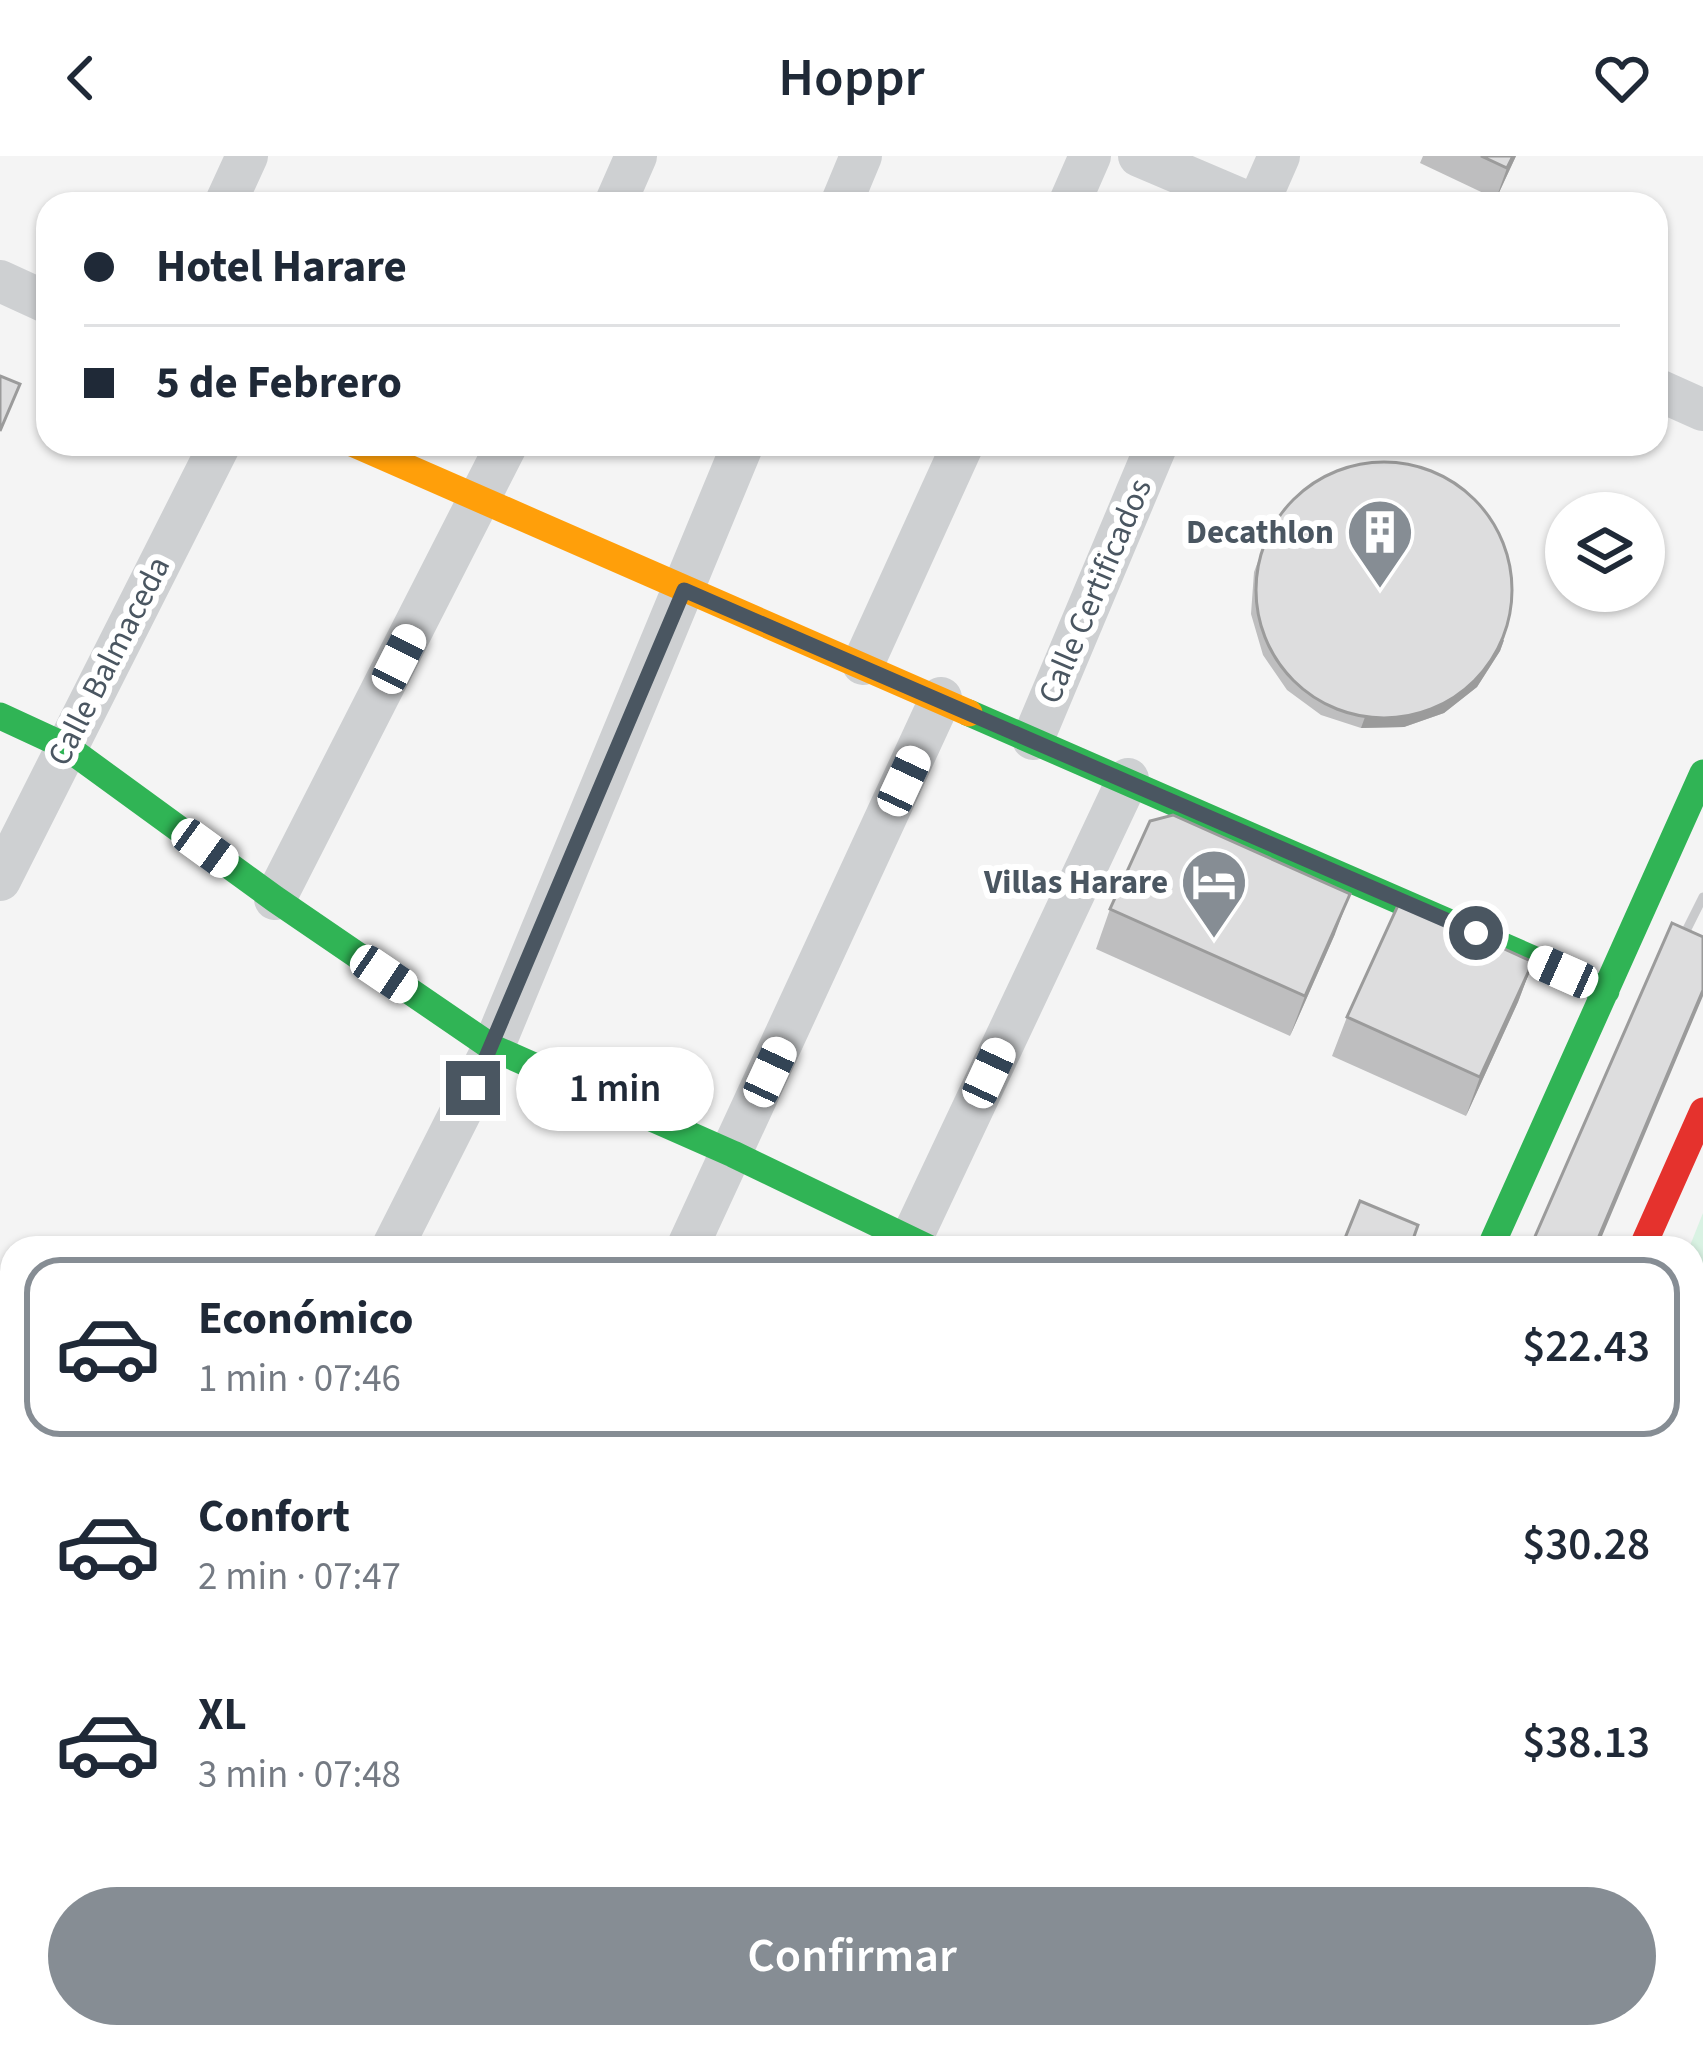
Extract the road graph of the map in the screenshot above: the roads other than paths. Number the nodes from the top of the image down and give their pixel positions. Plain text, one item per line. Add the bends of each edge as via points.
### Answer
1 (247, 156) edge
2 (636, 156) edge
3 (861, 156) edge
4 (1090, 156) edge
5 (1139, 156) edge
6 (1279, 156) edge
7 (230, 192) edge
8 (620, 192) edge
9 (846, 192) edge
10 (1074, 192) edge
11 (1226, 192) edge
12 (1261, 192) edge
13 (0, 280) edge
14 (36, 297) edge
15 (1668, 394) edge
16 (1703, 410) edge
17 (214, 456) edge
18 (381, 456) edge
19 (502, 456) edge
20 (738, 456) edge
21 (958, 456) edge
22 (1152, 456) edge
23 (482, 500) junction
24 (684, 590) junction
25 (863, 664) junction
26 (941, 698) junction
27 (0, 716) edge
28 (1033, 739) junction
29 (65, 746) junction
30 (1703, 773) edge
31 (1128, 779) junction
32 (0, 880) edge
33 (275, 899) junction
34 (1606, 991) junction
35 (493, 1048) junction
36 (1703, 1111) edge
37 (733, 1154) junction
38 (398, 1236) edge
39 (693, 1236) edge
40 (895, 1236) edge
41 (920, 1236) edge
42 (1495, 1236) edge
43 (1647, 1236) edge

1 - 7 street
2 - 8 street
3 - 9 street
4 - 10 street
5 - 11 street
6 - 12 street
13 - 14 street
15 - 16 street
17 - 29 street, Calle Balmaceda
18 - 23 main road
19 - 23 street
20 - 24 street
21 - 25 street
22 - 28 street, Calle Certificados
23 - 24 main road
23 - 33 street
24 - 25 main road
24 - 35 street
25 - 26 main road
26 - 28 main road
26 - 37 street
27 - 29 main road
28 - 31 main road
29 - 32 street, Calle Balmaceda
29 - 33 main road
30 - 34 main road
31 - 34 main road
31 - 41 street
33 - 35 main road
34 - 42 main road
35 - 37 main road
35 - 38 street
36 - 43 main road
37 - 39 street
37 - 40 main road

